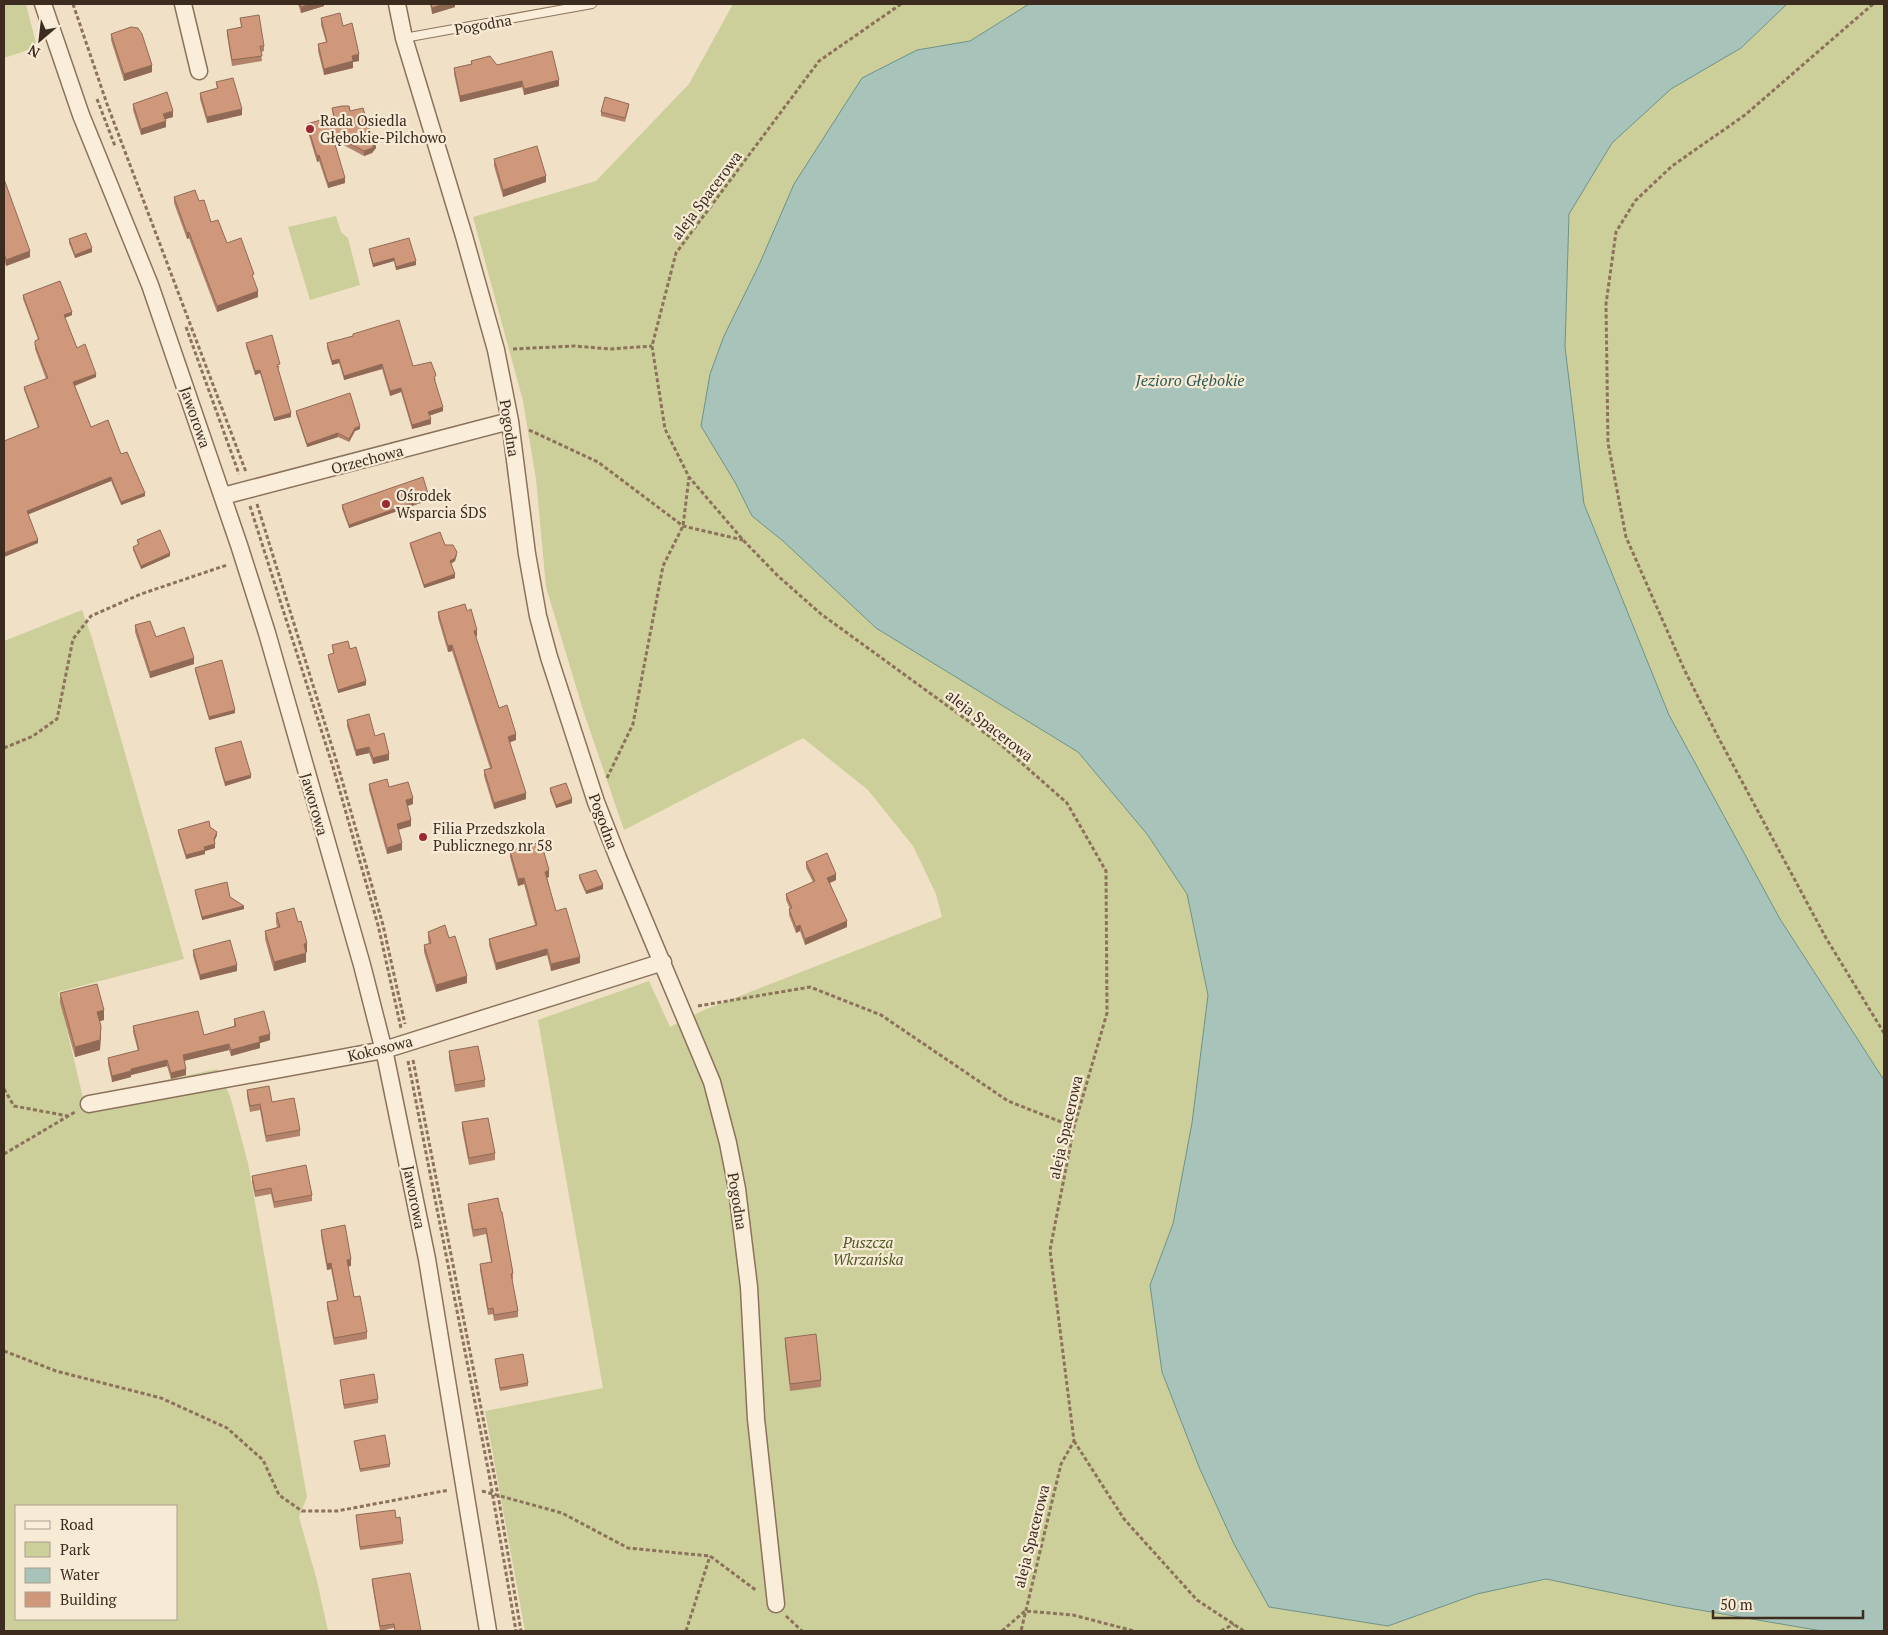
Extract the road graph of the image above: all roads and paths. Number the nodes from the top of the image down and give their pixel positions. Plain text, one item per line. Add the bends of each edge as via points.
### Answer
1 (43, 4) edge
2 (183, 4) edge
3 (397, 4) edge
4 (592, 4) edge
5 (901, 4) edge
6 (1873, 4) edge
7 (404, 38) junction
8 (199, 71) dead end
9 (652, 346) junction
10 (496, 350) junction
11 (510, 421) junction
12 (690, 477) junction
13 (223, 496) junction
14 (683, 526) junction
15 (744, 540) junction
16 (232, 564) dead end
17 (4, 748) edge
18 (596, 802) junction
19 (663, 962) junction
20 (682, 1008) junction
21 (1884, 1032) edge
22 (384, 1050) junction
23 (4, 1088) edge
24 (90, 1104) joint
25 (68, 1116) junction
26 (1074, 1127) junction
27 (4, 1154) edge
28 (4, 1351) edge
29 (1074, 1441) junction
30 (464, 1487) junction
31 (710, 1556) junction
32 (776, 1604) joint
33 (1025, 1611) junction
34 (1234, 1624) junction
35 (800, 1630) edge
36 (488, 1631) edge
37 (686, 1631) edge
38 (806, 1631) edge
39 (1002, 1631) edge
40 (1021, 1631) edge
41 (1134, 1631) edge
42 (1221, 1631) edge
43 (1244, 1631) edge

1 - 13 street, Jaworowa via 81,114 150,285
2 - 8 street
3 - 7 street, Pogodna
4 - 7 lane, Pogodna
5 - 9 path, aleja Spacerowa via 819,61 676,253
6 - 21 path via 1744,115 1672,166 1635,201 1616,232 1606,304 1608,444 1626,536 1684,669 1717,735 1826,938
7 - 10 street, Pogodna
9 - 10 path
9 - 12 path, aleja Spacerowa via 665,429
10 - 11 street, Pogodna
11 - 13 street, Orzechowa
11 - 14 path via 598,462
11 - 18 street, Pogodna via 538,616
12 - 14 path
12 - 15 path, aleja Spacerowa
13 - 22 street, Jaworowa via 267,633
14 - 15 path
14 - 18 path via 663,566 633,724
15 - 26 path, aleja Spacerowa via 821,614 1000,744 1067,803 1101,862 1106,871 1107,1013
16 - 17 path via 141,594 91,616 73,639 57,719 33,736
18 - 19 street, Pogodna
19 - 20 street, Pogodna
19 - 22 street, Kokosowa
20 - 26 path via 810,987 881,1015 1008,1100
20 - 32 street, Pogodna via 712,1082 737,1189 749,1287 756,1419
22 - 24 street, Kokosowa
22 - 30 street, Jaworowa via 427,1259
23 - 25 path via 14,1106
24 - 25 path
25 - 27 path
26 - 29 path, aleja Spacerowa via 1050,1250
28 - 30 path via 56,1371 161,1398 226,1428 262,1460 280,1495 302,1510 337,1511
29 - 33 path, aleja Spacerowa via 1061,1464
29 - 34 path via 1124,1519 1197,1600
30 - 31 path via 562,1513 628,1548
30 - 36 street, Jaworowa
31 - 32 path
31 - 37 path
33 - 39 path
33 - 40 path, aleja Spacerowa
33 - 41 path via 1074,1615
34 - 42 path
34 - 43 path
35 - 38 path

